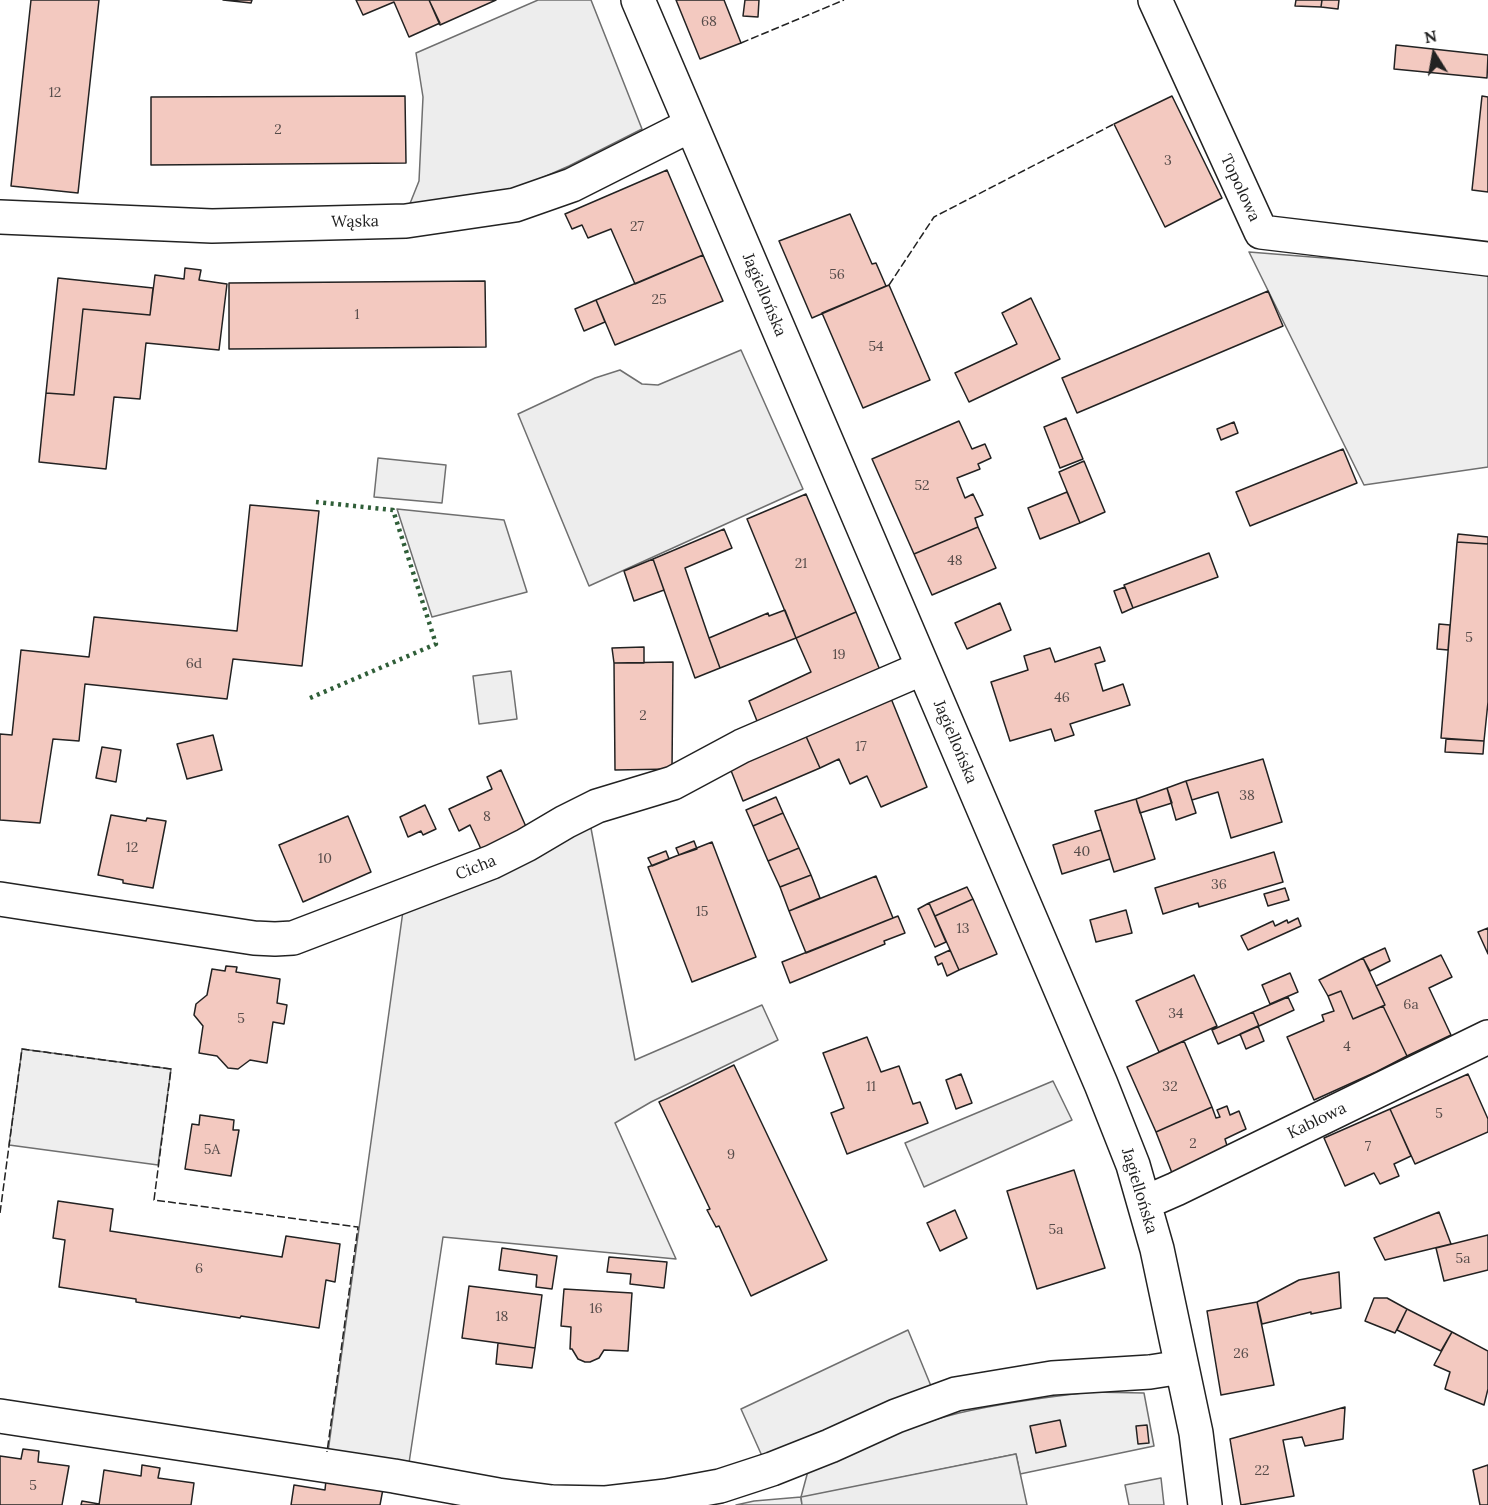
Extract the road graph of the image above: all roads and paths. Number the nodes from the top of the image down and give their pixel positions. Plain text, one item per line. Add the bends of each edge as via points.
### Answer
1 (638, 0) edge
2 (1155, 0) edge
3 (691, 125) junction
4 (0, 217) edge
5 (1488, 259) edge
6 (923, 668) junction
7 (0, 899) edge
8 (1488, 1037) edge
9 (1144, 1203) junction
10 (1182, 1367) junction
11 (0, 1416) edge
12 (1205, 1505) edge

1 - 3 street, Jagiellońska
2 - 5 street, Topolowa via 1261,232
3 - 4 street, Wąska via 572,185 515,206 406,221 212,226
3 - 6 street, Jagiellońska
6 - 7 street, Cicha via 742,746 673,783 597,806 492,862 293,938 254,938
6 - 9 street, Jagiellońska via 1101,1084
8 - 9 street, Kablowa
9 - 10 street, Jagiellońska
10 - 11 street via 1052,1378 956,1394 772,1469 720,1486 606,1503 498,1495
10 - 12 street, Jagiellońska

